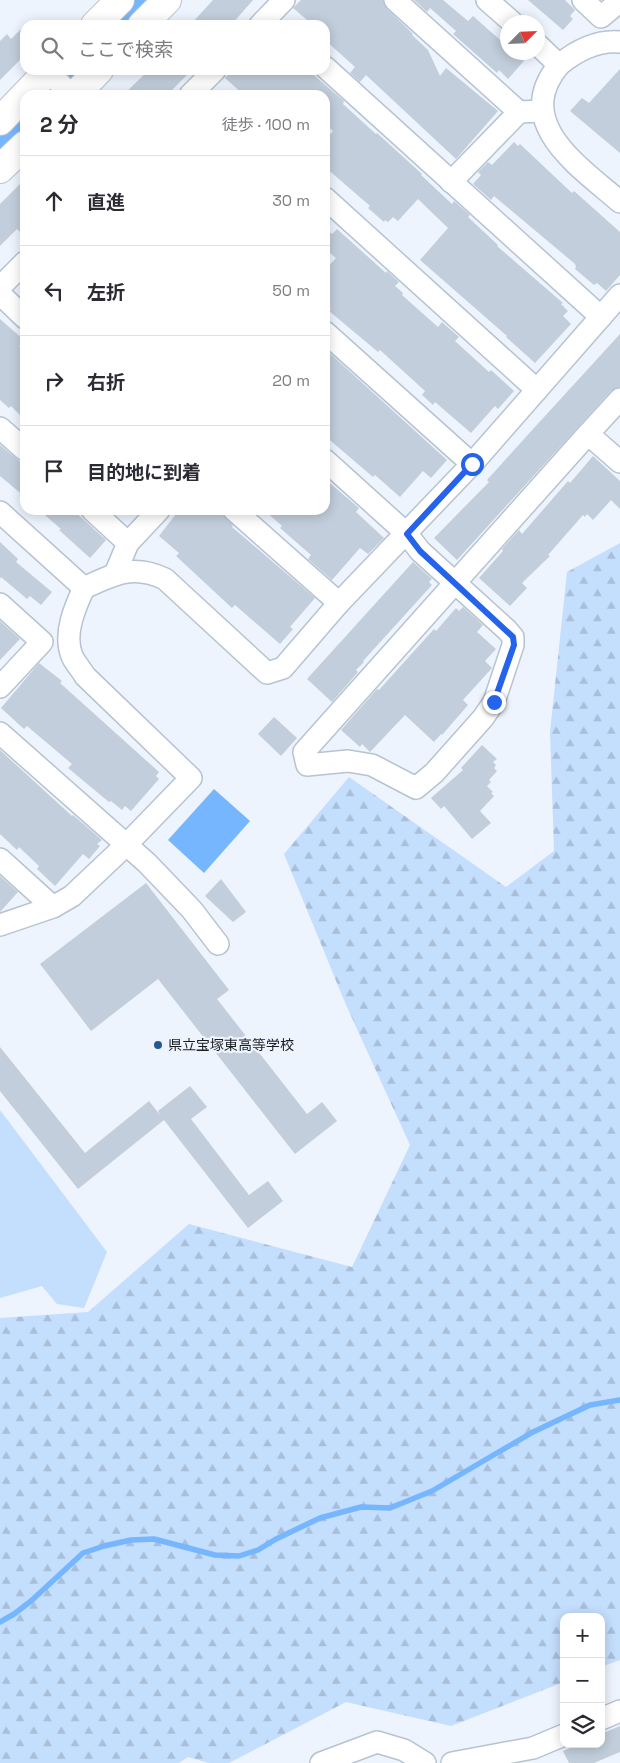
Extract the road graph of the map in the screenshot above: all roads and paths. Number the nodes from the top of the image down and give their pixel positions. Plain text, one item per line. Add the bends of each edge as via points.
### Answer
1 (120, 0) edge
2 (167, 0) edge
3 (284, 0) edge
4 (395, 0) edge
5 (487, 0) edge
6 (583, 0) edge
7 (620, 1) edge
8 (504, 15) edge
9 (602, 17) junction
10 (99, 20) edge
11 (147, 20) edge
12 (270, 20) edge
13 (612, 42) edge
14 (545, 52) edge
15 (559, 65) junction
16 (330, 72) edge
17 (45, 75) edge
18 (53, 75) edge
19 (94, 75) edge
20 (212, 75) edge
21 (30, 90) edge
22 (69, 90) edge
23 (79, 90) edge
24 (201, 90) edge
25 (20, 101) edge
26 (542, 111) junction
27 (519, 112) junction
28 (0, 121) edge
29 (20, 150) edge
30 (0, 169) edge
31 (450, 182) junction
32 (620, 202) edge
33 (330, 203) edge
34 (20, 267) edge
35 (0, 287) edge
36 (0, 294) edge
37 (620, 295) edge
38 (20, 313) edge
39 (601, 317) junction
40 (330, 336) edge
41 (537, 390) junction
42 (620, 399) edge
43 (0, 428) edge
44 (588, 434) junction
45 (20, 446) edge
46 (620, 462) edge
47 (472, 464) junction
48 (330, 465) edge
49 (0, 512) edge
50 (97, 515) edge
51 (154, 515) edge
52 (240, 515) edge
53 (407, 534) junction
54 (128, 543) junction
55 (115, 574) junction
56 (457, 584) junction
57 (84, 588) junction
58 (339, 603) junction
59 (0, 604) edge
60 (0, 687) edge
61 (0, 733) edge
62 (126, 845) junction
63 (0, 859) edge
64 (53, 907) junction
65 (0, 925) edge
66 (218, 944) dead end
67 (620, 1711) edge
68 (605, 1717) edge
69 (560, 1737) edge
70 (324, 1762) edge
71 (425, 1763) edge
72 (452, 1763) edge

1 - 10 street
2 - 11 street
3 - 12 street
4 - 27 street
5 - 8 street
6 - 9 street
7 - 9 street
9 - 13 street
13 - 15 street via 572,55
14 - 15 street
15 - 26 street via 549,76
16 - 31 street
17 - 21 street
18 - 22 street
19 - 23 street
20 - 24 street
25 - 28 street
26 - 27 street
26 - 32 street via 549,133 560,149
27 - 31 street
29 - 30 street
31 - 39 street
33 - 41 street
34 - 35 street
36 - 38 street
37 - 39 street
39 - 41 street
40 - 47 street
41 - 47 street
42 - 44 street
43 - 45 street
44 - 46 street
44 - 56 street
47 - 53 street
48 - 53 street
49 - 57 street
50 - 54 street
51 - 54 street
52 - 58 street
53 - 56 street via 420,551
53 - 58 street
54 - 55 street
55 - 57 street
55 - 58 street via 135,570 165,579 267,673 283,668
56 - 56 street via 304,752 307,765 348,761 372,765 416,788 434,773 483,718 494,702 514,645 513,637
57 - 62 street via 70,628 72,656 85,676 191,778
59 - 60 street via 42,642
61 - 62 street
62 - 64 street via 72,896
62 - 66 street via 192,910
63 - 64 street
64 - 65 street
67 - 68 street
69 - 72 street via 533,1748
70 - 71 street via 378,1742 404,1750

